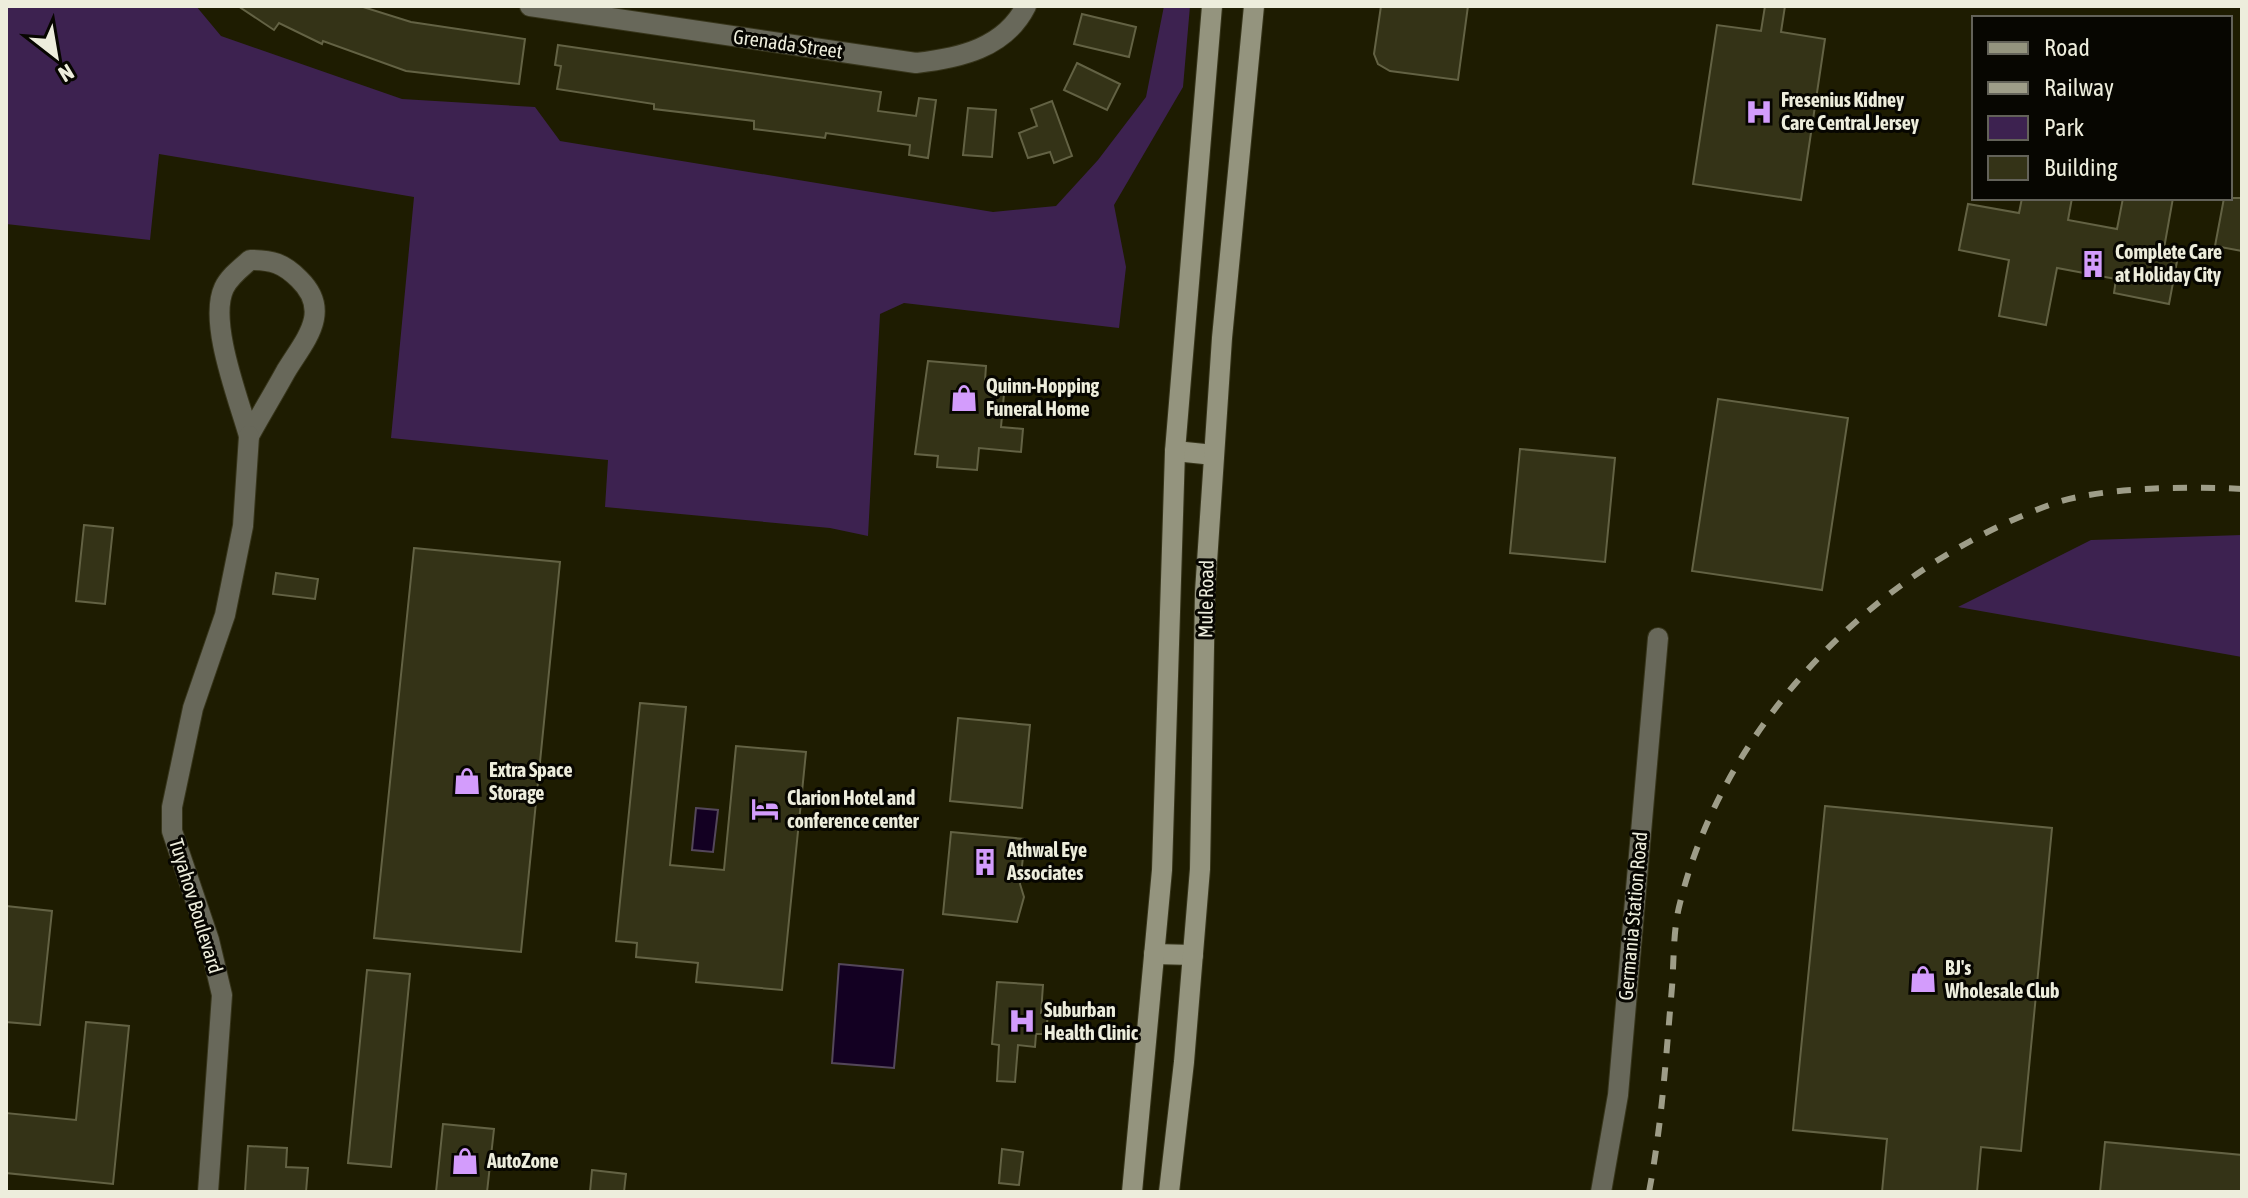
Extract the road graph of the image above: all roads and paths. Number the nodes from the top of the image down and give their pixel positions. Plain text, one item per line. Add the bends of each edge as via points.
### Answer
1 (530, 6) edge
2 (1026, 6) edge
3 (1212, 6) edge
4 (1254, 6) edge
5 (249, 436) junction
6 (1175, 451) junction
7 (1214, 455) junction
8 (1658, 638) dead end
9 (1164, 820) junction
10 (1201, 821) junction
11 (1154, 954) junction
12 (1193, 955) junction
13 (208, 1192) edge
14 (1132, 1192) edge
15 (1169, 1192) edge
16 (1601, 1192) edge

1 - 2 street, Grenada Street via 916,63 952,59 996,42 1016,26
3 - 6 main road, Mule Road
4 - 7 main road, Mule Road
5 - 5 street, Tuyahov Boulevard via 309,339 316,313 308,287 272,260 250,260 221,293 221,330
5 - 13 street, Tuyahov Boulevard via 243,526 228,600 193,708 172,807 172,831 222,995
6 - 7 main road
6 - 9 main road, Mule Road
7 - 10 main road, Mule Road via 1205,592
8 - 16 street, Germania Station Road via 1618,1095
9 - 10 main road
9 - 11 main road, Mule Road
10 - 12 main road, Mule Road
11 - 12 main road
11 - 14 main road, Mule Road
12 - 15 main road, Mule Road

